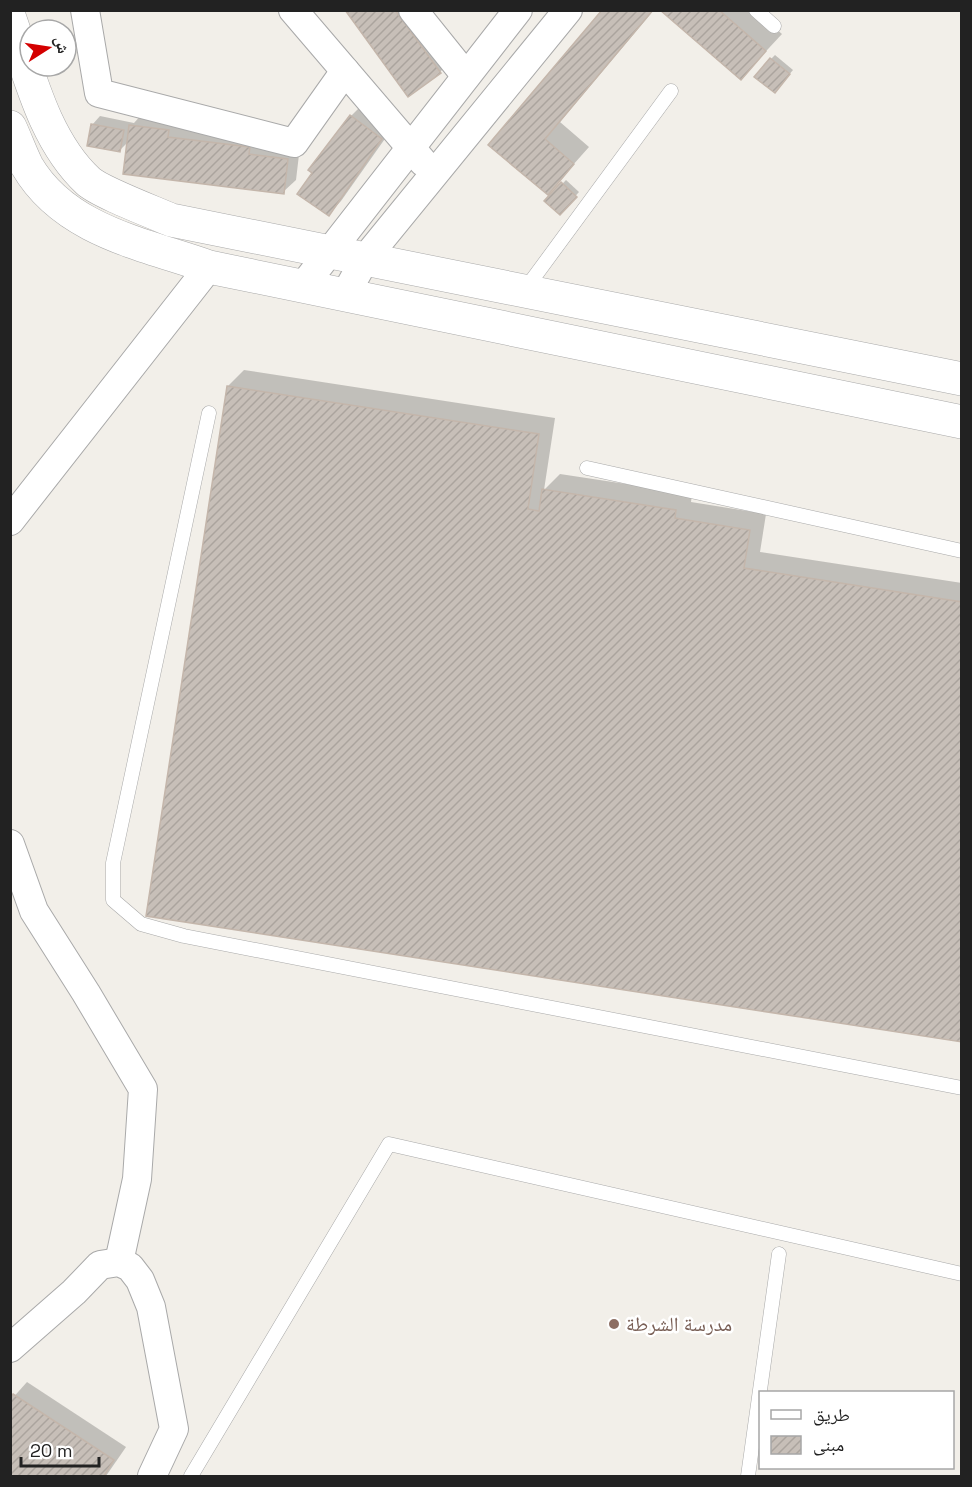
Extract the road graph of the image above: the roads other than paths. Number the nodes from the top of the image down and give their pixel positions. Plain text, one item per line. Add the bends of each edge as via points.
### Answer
1 (85, 10) edge
2 (293, 10) edge
3 (413, 10) edge
4 (518, 10) edge
5 (568, 10) edge
6 (756, 10) edge
7 (10, 20) edge
8 (774, 26) dead end
9 (345, 72) junction
10 (466, 76) junction
11 (671, 91) dead end
12 (10, 127) edge
13 (410, 149) junction
14 (435, 174) junction
15 (329, 252) junction
16 (365, 259) junction
17 (209, 267) junction
18 (303, 286) junction
19 (524, 291) junction
20 (345, 295) junction
21 (962, 379) edge
22 (209, 413) dead end
23 (962, 422) edge
24 (587, 468) dead end
25 (10, 521) edge
26 (962, 551) edge
27 (10, 844) edge
28 (962, 1088) edge
29 (779, 1254) dead end
30 (119, 1262) junction
31 (962, 1274) edge
32 (10, 1348) edge
33 (760, 1391) edge
34 (759, 1397) edge
35 (152, 1476) edge
36 (191, 1476) edge
37 (748, 1476) edge

1 - 9 street via 99,93 294,143
2 - 9 street
3 - 10 street
4 - 10 street
5 - 14 street
6 - 8 lane
7 - 15 street via 58,144 89,182 171,220
9 - 13 street
10 - 13 street
11 - 19 lane
12 - 17 street via 27,166 45,190 71,213 117,238
13 - 14 street
13 - 15 street
14 - 16 street
15 - 16 street
15 - 18 street
16 - 19 street
16 - 20 street
17 - 18 street
17 - 25 street
18 - 20 street
19 - 21 street
20 - 23 street
22 - 28 lane via 113,863 114,900 141,924 184,936
24 - 26 lane
27 - 30 street via 34,911 143,1089 137,1179
29 - 33 lane
30 - 32 street via 100,1265
30 - 35 street via 130,1267 140,1280 151,1307 174,1429
31 - 36 lane via 389,1144
34 - 37 lane

